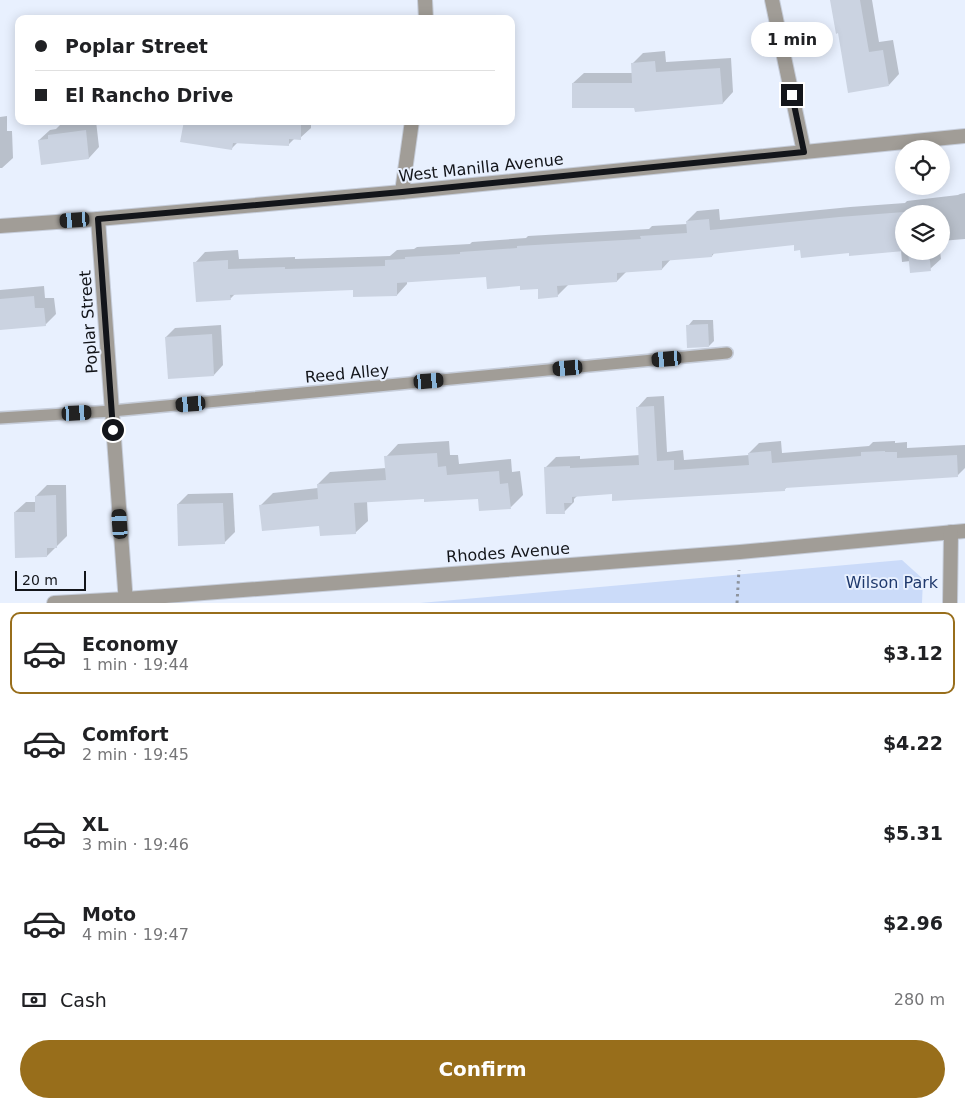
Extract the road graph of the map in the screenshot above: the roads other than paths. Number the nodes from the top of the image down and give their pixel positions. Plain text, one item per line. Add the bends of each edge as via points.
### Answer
1 (425, 0) edge
2 (772, 0) edge
3 (426, 15) edge
4 (411, 125) edge
5 (965, 136) edge
6 (804, 152) junction
7 (402, 192) junction
8 (98, 219) junction
9 (0, 226) edge
10 (727, 353) dead end
11 (112, 411) junction
12 (0, 418) edge
13 (958, 531) edge
14 (126, 601) edge
15 (54, 603) edge
16 (950, 603) edge

1 - 3 street
2 - 6 street
4 - 7 street
5 - 6 street, West Manilla Avenue
6 - 7 street, West Manilla Avenue
7 - 8 street, West Manilla Avenue
8 - 9 street, West Manilla Avenue
8 - 11 street, Poplar Street
10 - 11 lane, Reed Alley
11 - 12 lane, Reed Alley
11 - 14 street, Poplar Street
13 - 14 street, Rhodes Avenue via 740,552
13 - 16 street
14 - 15 street, Rhodes Avenue

